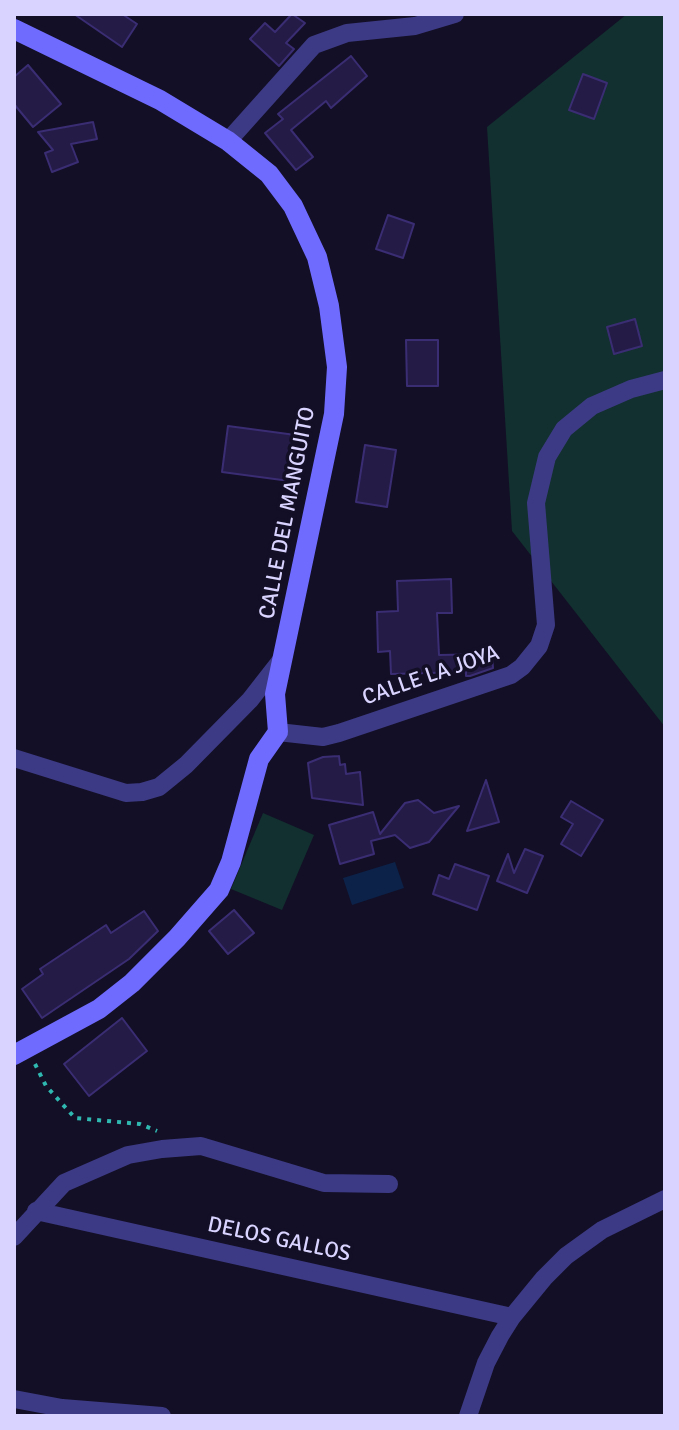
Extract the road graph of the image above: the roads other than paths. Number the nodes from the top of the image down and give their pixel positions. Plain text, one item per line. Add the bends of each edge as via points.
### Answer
1 (455, 14) edge
2 (14, 29) edge
3 (228, 141) junction
4 (665, 380) edge
5 (284, 656) junction
6 (278, 732) junction
7 (14, 758) edge
8 (21, 1052) edge
9 (389, 1184) dead end
10 (665, 1199) edge
11 (36, 1211) junction
12 (14, 1237) edge
13 (512, 1317) junction
14 (14, 1399) edge
15 (162, 1416) edge
16 (468, 1416) edge

1 - 3 street via 415,26 347,33 314,45
2 - 3 main road, CALLE DEL MANGUITO via 160,100
3 - 5 main road, CALLE DEL MANGUITO via 269,174 293,206 317,257 337,367 334,414
4 - 6 street, CALLE LA JOYA via 592,406 564,429 547,457 536,503 546,625 539,646 522,667 339,733 313,737
5 - 6 main road, CALLE DEL MANGUITO via 275,694
5 - 7 street via 250,700 159,787 126,793
6 - 8 main road via 259,759 219,890 132,983 99,1009
9 - 11 street via 324,1183 201,1146 128,1155 64,1183
10 - 13 street via 602,1230 566,1256
11 - 12 street
11 - 13 street, DELOS GALLOS
13 - 16 street via 486,1363
14 - 15 street

